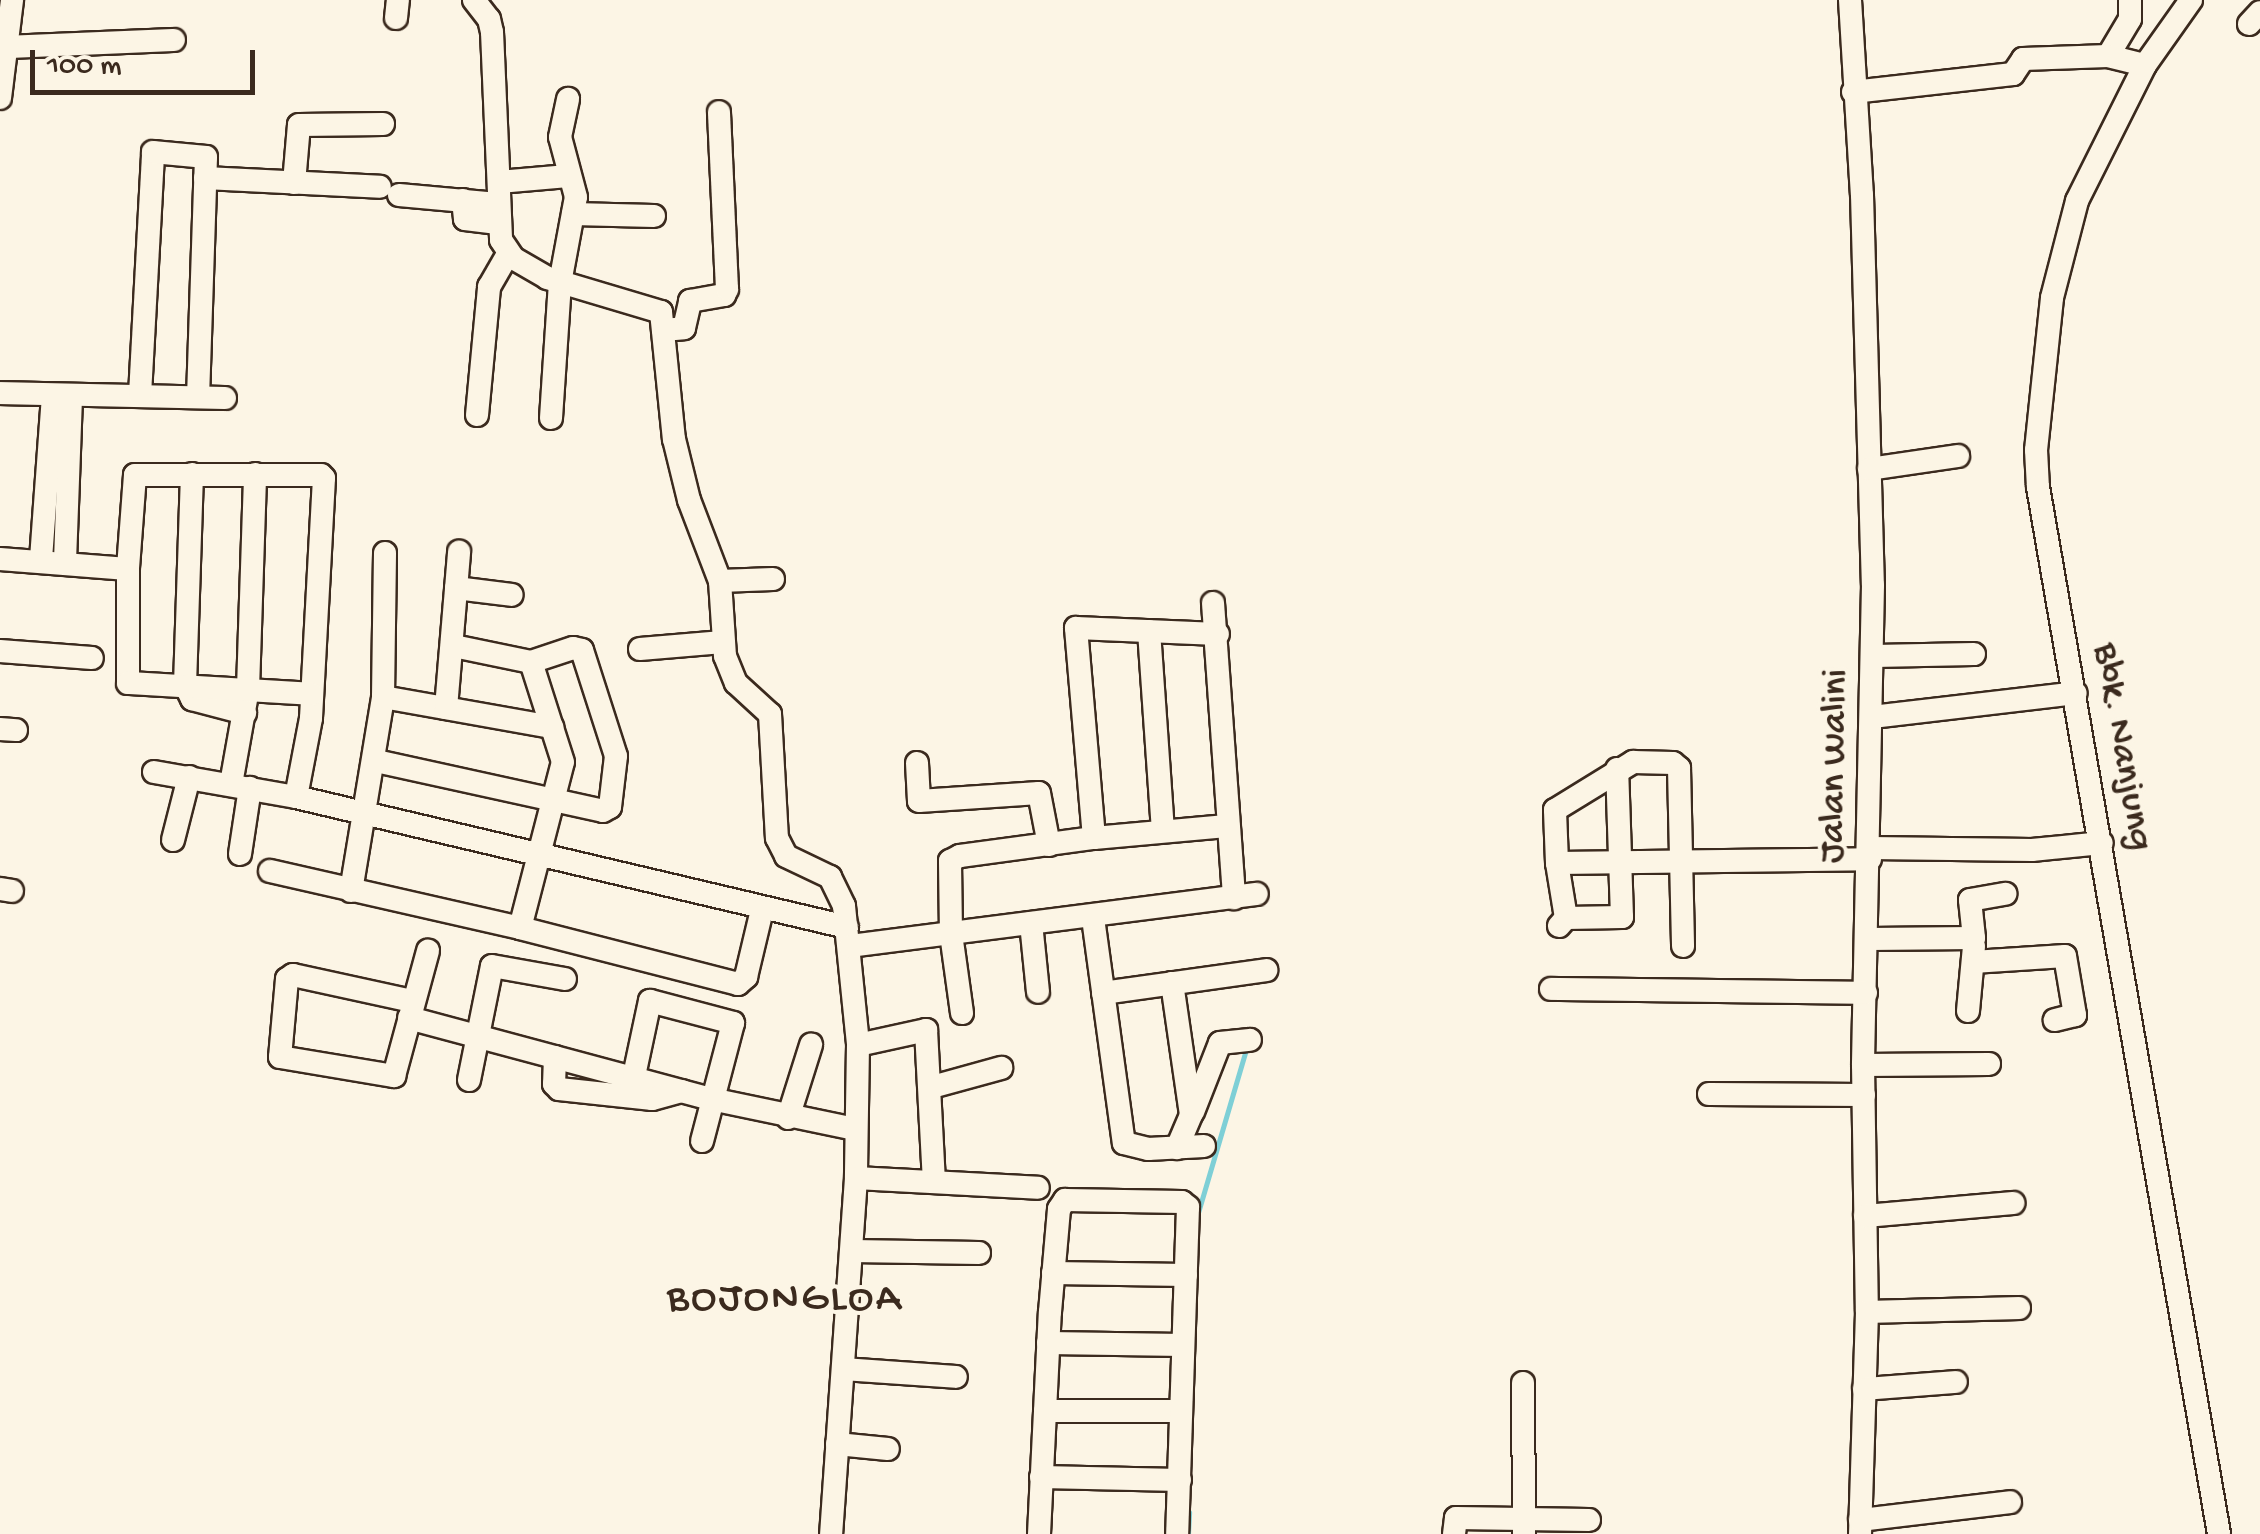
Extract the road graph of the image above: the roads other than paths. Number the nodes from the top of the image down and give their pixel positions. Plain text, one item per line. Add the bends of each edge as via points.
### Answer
1 (12, 0) edge
2 (474, 0) edge
3 (1850, 0) edge
4 (2130, 0) edge
5 (2190, 0) edge
6 (174, 40) dead end
7 (7, 47) junction
8 (2108, 56) junction
9 (2145, 66) junction
10 (1853, 92) junction
11 (0, 98) edge
12 (568, 99) dead end
13 (720, 112) dead end
14 (383, 124) dead end
15 (204, 166) junction
16 (568, 176) junction
17 (294, 183) junction
18 (498, 203) junction
19 (573, 214) junction
20 (654, 216) dead end
21 (508, 254) junction
22 (560, 283) junction
23 (664, 330) junction
24 (0, 393) edge
25 (140, 395) junction
26 (62, 396) junction
27 (198, 396) junction
28 (225, 398) dead end
29 (477, 415) dead end
30 (551, 418) dead end
31 (1958, 456) dead end
32 (1869, 468) junction
33 (192, 474) junction
34 (255, 474) junction
35 (385, 552) dead end
36 (459, 552) dead end
37 (41, 559) junction
38 (0, 560) edge
39 (65, 561) junction
40 (128, 569) junction
41 (774, 580) dead end
42 (720, 581) junction
43 (456, 588) junction
44 (512, 595) dead end
45 (1214, 602) dead end
46 (1149, 631) junction
47 (1218, 634) junction
48 (723, 642) junction
49 (454, 646) junction
50 (640, 649) dead end
51 (0, 651) edge
52 (1974, 654) dead end
53 (1874, 656) junction
54 (92, 658) dead end
55 (531, 662) junction
56 (186, 685) junction
57 (2076, 692) junction
58 (312, 694) junction
59 (383, 698) junction
60 (246, 701) junction
61 (446, 708) junction
62 (1872, 717) junction
63 (552, 726) junction
64 (376, 761) junction
65 (917, 763) dead end
66 (1616, 770) junction
67 (154, 772) dead end
68 (189, 776) junction
69 (241, 786) junction
70 (296, 796) junction
71 (554, 798) junction
72 (366, 815) junction
73 (1226, 826) junction
74 (1162, 831) junction
75 (1094, 838) junction
76 (173, 840) dead end
77 (2102, 843) junction
78 (1049, 845) junction
79 (240, 854) dead end
80 (1870, 854) junction
81 (542, 857) junction
82 (1620, 861) junction
83 (1680, 861) junction
84 (1556, 863) junction
85 (270, 871) dead end
86 (351, 891) junction
87 (2005, 894) dead end
88 (762, 910) junction
89 (1093, 918) junction
90 (1031, 923) junction
91 (520, 928) junction
92 (951, 934) junction
93 (848, 937) junction
94 (1869, 939) junction
95 (1683, 946) dead end
96 (1973, 950) junction
97 (428, 951) dead end
98 (1266, 970) dead end
99 (566, 979) dead end
100 (1172, 982) junction
101 (1552, 988) dead end
102 (1038, 992) dead end
103 (1103, 993) junction
104 (1866, 993) junction
105 (410, 1010) junction
106 (1968, 1011) dead end
107 (962, 1013) dead end
108 (2055, 1020) dead end
109 (477, 1036) junction
110 (1250, 1040) dead end
111 (1220, 1044) junction
112 (811, 1045) dead end
113 (858, 1045) junction
114 (1181, 1049) junction
115 (555, 1056) junction
116 (1989, 1064) dead end
117 (1864, 1065) junction
118 (1001, 1068) dead end
119 (634, 1076) junction
120 (469, 1080) dead end
121 (932, 1087) junction
122 (682, 1092) junction
123 (1709, 1094) dead end
124 (1864, 1095) junction
125 (712, 1100) junction
126 (1192, 1116) junction
127 (788, 1118) junction
128 (855, 1129) junction
129 (702, 1141) dead end
130 (1204, 1146) dead end
131 (1178, 1148) junction
132 (856, 1178) junction
133 (934, 1182) junction
134 (1038, 1188) dead end
135 (2014, 1203) dead end
136 (1865, 1216) junction
137 (852, 1252) junction
138 (979, 1253) dead end
139 (1054, 1274) junction
140 (1186, 1276) junction
141 (2019, 1308) dead end
142 (1866, 1312) junction
143 (1048, 1343) junction
144 (1184, 1345) junction
145 (843, 1369) junction
146 (956, 1377) dead end
147 (1956, 1382) dead end
148 (1523, 1384) dead end
149 (1864, 1389) junction
150 (1045, 1411) junction
151 (1182, 1411) junction
152 (836, 1444) junction
153 (888, 1449) dead end
154 (1041, 1477) junction
155 (1180, 1480) junction
156 (2010, 1502) dead end
157 (1590, 1520) dead end
158 (1523, 1526) edge
159 (1860, 1527) edge
160 (831, 1534) edge
161 (1039, 1534) edge
162 (1176, 1534) edge
163 (1454, 1534) edge
164 (2219, 1534) edge

1 - 7 street
2 - 18 street via 492,32
3 - 10 street, Jalan Walini
4 - 8 street via 2130,19
5 - 9 street, Bbk. Nanjung
6 - 7 street
7 - 11 street
8 - 9 street
8 - 10 street via 2023,59 2013,74
9 - 57 street, Bbk. Nanjung via 2077,201 2060,254 2038,418 2038,487
10 - 32 street, Jalan Walini
12 - 16 street via 560,138
13 - 23 street via 727,290 690,301 684,328
14 - 17 street via 299,125
15 - 17 street
15 - 25 street via 154,152
15 - 27 street
16 - 18 street
16 - 19 street via 576,197
17 - 18 street via 463,200 465,218
18 - 21 street
19 - 20 street
19 - 22 street
21 - 22 street
21 - 29 street via 490,288
22 - 23 street via 658,310
22 - 30 street
23 - 42 street via 674,440
24 - 26 street
25 - 26 street
25 - 27 street
26 - 37 street
26 - 39 street
27 - 28 street
31 - 32 street
32 - 53 street, Jalan Walini
33 - 34 street
33 - 40 street via 135,476
33 - 56 street
34 - 58 street via 324,478
34 - 60 street
35 - 59 street
36 - 43 street
37 - 38 street
37 - 39 street
39 - 40 street
40 - 56 street via 128,684
41 - 42 street
42 - 48 street
43 - 44 street
43 - 49 street
45 - 47 street
46 - 47 street
46 - 74 street
46 - 75 street via 1075,631
47 - 73 street
48 - 50 street
48 - 93 street via 736,683 770,714 781,850 830,877 844,906
49 - 55 street
49 - 61 street
51 - 54 street
52 - 53 street
53 - 62 street, Jalan Walini
55 - 63 street
55 - 71 street via 582,650 616,756 607,810
56 - 60 street via 192,699
57 - 62 street
57 - 77 street, Bbk. Nanjung
58 - 60 street
58 - 70 street
59 - 61 street
59 - 64 street
60 - 69 street
61 - 63 street
62 - 80 street, Jalan Walini
63 - 71 street via 563,762
64 - 71 street
64 - 72 street
65 - 78 street via 919,801 1039,793
66 - 82 street
66 - 83 street via 1633,762 1677,764
66 - 84 street via 1555,810
67 - 68 street
68 - 69 street
68 - 76 street
69 - 70 street
69 - 79 street
70 - 72 street
71 - 81 street
72 - 81 street
72 - 86 street
73 - 74 street
73 - 89 street via 1246,896
74 - 75 street
75 - 78 street
77 - 80 street
77 - 164 street, Bbk. Nanjung
78 - 92 street via 950,861
80 - 83 street
80 - 94 street, Jalan Walini
81 - 88 street
81 - 91 street
82 - 83 street
82 - 84 street
82 - 84 street via 1622,917 1563,922
83 - 95 street
85 - 86 street
86 - 91 street
87 - 96 street via 1970,900
88 - 91 street via 746,977 738,984
88 - 93 street
89 - 90 street
89 - 103 street
90 - 92 street
90 - 102 street
92 - 93 street
92 - 107 street
93 - 113 street
94 - 96 street
94 - 104 street, Jalan Walini
96 - 106 street
96 - 108 street via 2064,956 2075,1015
97 - 105 street
98 - 100 street
99 - 109 street via 494,964
100 - 103 street
100 - 114 street
101 - 104 street
103 - 131 street via 1124,1143
104 - 117 street, Jalan Walini
105 - 105 street via 392,1077 280,1057 287,979 293,974
105 - 109 street
109 - 115 street
109 - 120 street
110 - 111 street
111 - 114 street
111 - 126 street
112 - 127 street
113 - 121 street via 926,1030
113 - 128 street
114 - 126 street
115 - 119 street
115 - 122 street via 559,1089 652,1099
116 - 117 street
117 - 124 street, Jalan Walini
118 - 121 street
119 - 122 street
119 - 125 street via 650,1001 731,1021
121 - 133 street
122 - 125 street
123 - 124 street
124 - 136 street, Jalan Walini
125 - 127 street
125 - 129 street
126 - 131 street
127 - 128 street
128 - 132 street
130 - 131 street
132 - 133 street
132 - 137 street
133 - 134 street
135 - 136 street
136 - 142 street, Jalan Walini
137 - 138 street
137 - 145 street
139 - 140 street
139 - 140 street via 1060,1203 1085,1201 1186,1204
139 - 143 street
140 - 144 street
141 - 142 street
142 - 149 street, Jalan Walini
143 - 144 street
143 - 150 street
144 - 151 street
145 - 146 street
145 - 152 street
147 - 149 street
148 - 158 street
149 - 159 street, Jalan Walini
150 - 151 street
150 - 154 street
151 - 155 street
152 - 153 street
152 - 160 street
154 - 155 street
154 - 161 street
155 - 162 street
156 - 159 street
157 - 158 street
158 - 163 street via 1456,1518

